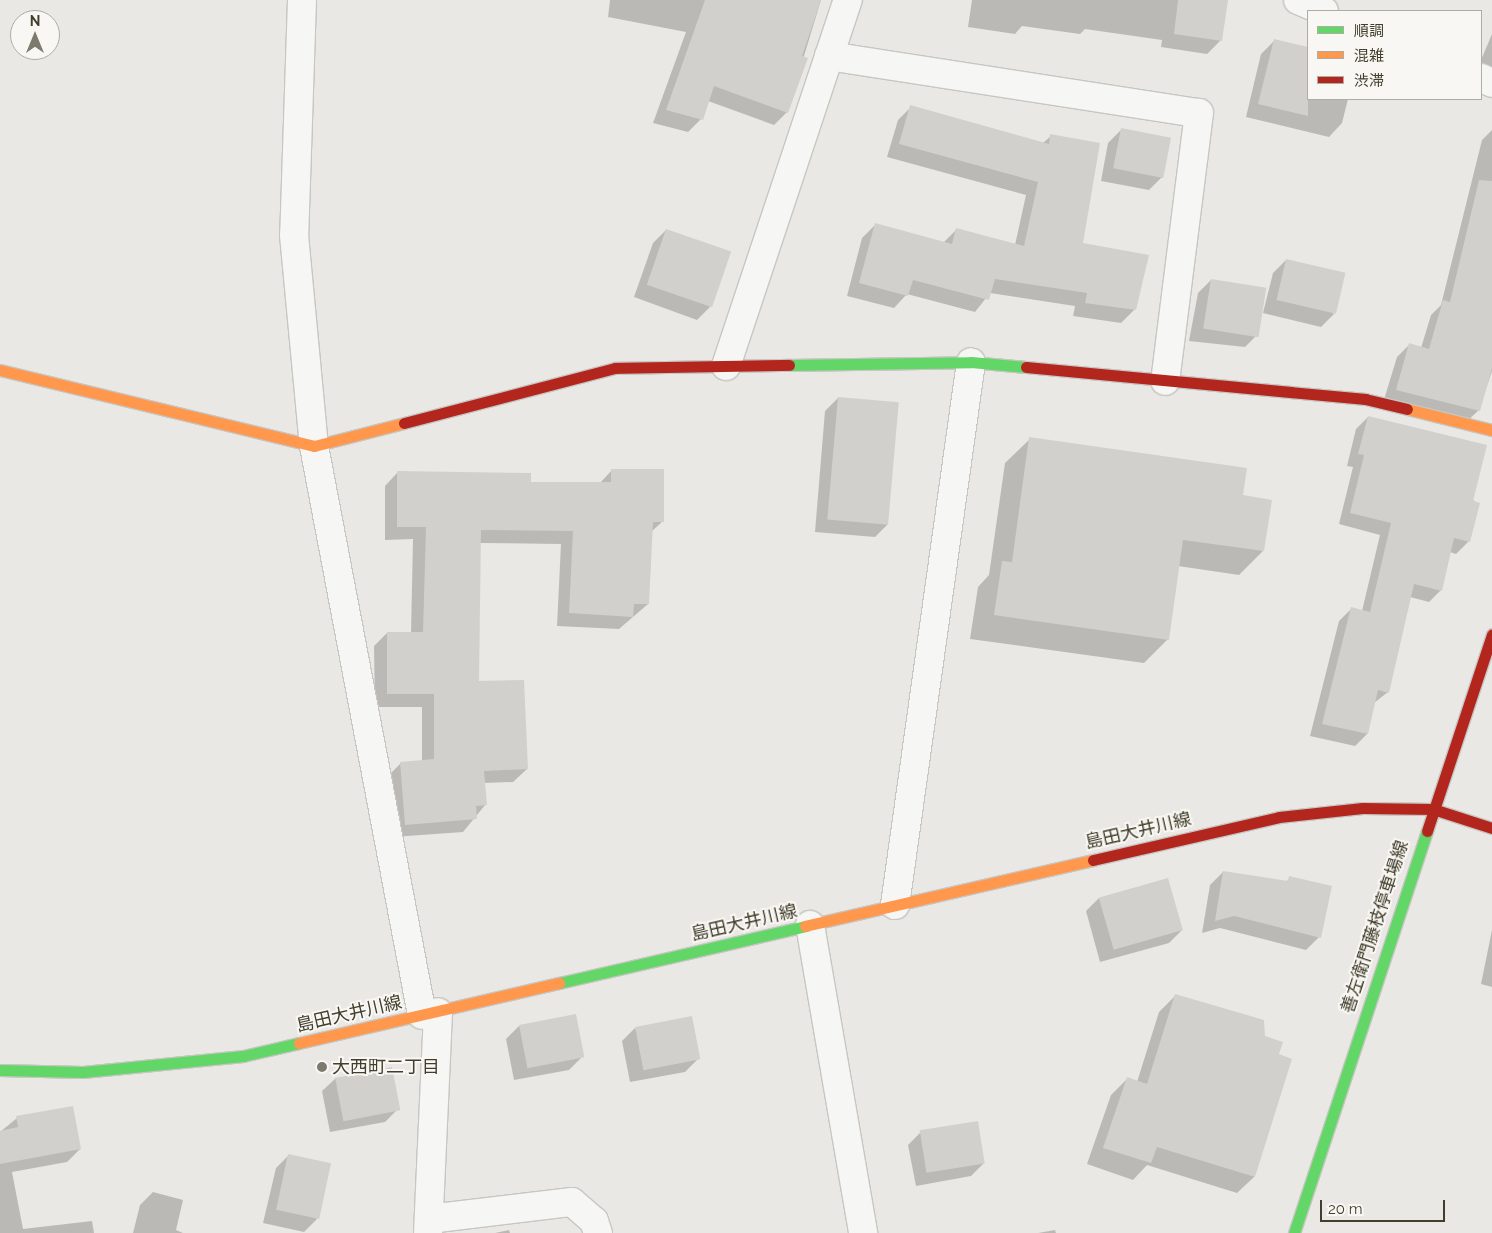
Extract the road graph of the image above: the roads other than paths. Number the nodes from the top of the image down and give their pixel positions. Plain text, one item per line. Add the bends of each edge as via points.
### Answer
1 (302, 0) edge
2 (848, 0) edge
3 (1298, 0) edge
4 (1322, 10) edge
5 (829, 56) junction
6 (970, 362) junction
7 (726, 366) junction
8 (0, 370) edge
9 (1165, 381) junction
10 (1492, 430) edge
11 (314, 446) junction
12 (1492, 634) edge
13 (1433, 809) junction
14 (1492, 828) edge
15 (895, 905) junction
16 (810, 925) junction
17 (430, 1013) junction
18 (0, 1070) edge
19 (428, 1226) edge
20 (598, 1233) edge
21 (863, 1233) edge
22 (1294, 1233) edge

1 - 11 street via 294,234
2 - 5 street
3 - 4 street
5 - 7 street
5 - 9 street via 1199,113
6 - 7 main road
6 - 9 main road
6 - 15 street
7 - 11 main road via 615,368
8 - 11 main road
9 - 10 main road via 1365,400
11 - 17 street
12 - 13 main road, 善左衛門藤枝停車場線
13 - 14 main road, 島田大井川線
13 - 15 main road, 島田大井川線 via 1363,808 1279,817
13 - 22 main road, 善左衛門藤枝停車場線
15 - 16 main road, 島田大井川線
16 - 17 main road, 島田大井川線
16 - 21 street
17 - 18 main road, 島田大井川線 via 243,1056 83,1072
17 - 19 street
19 - 20 street via 572,1202 594,1221

